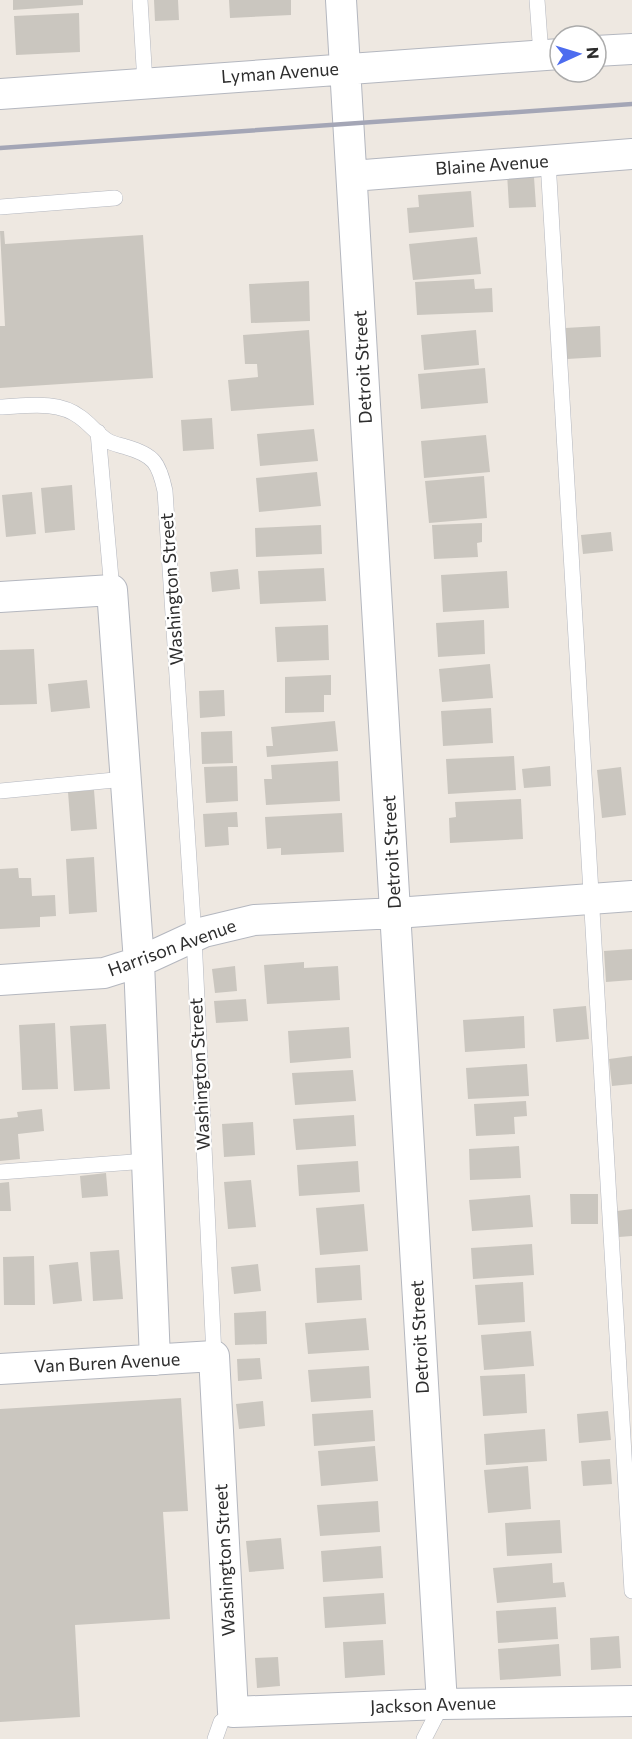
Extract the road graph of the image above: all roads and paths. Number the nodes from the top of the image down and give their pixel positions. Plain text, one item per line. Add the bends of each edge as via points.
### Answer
1 (140, 0) edge
2 (341, 0) edge
3 (537, 0) edge
4 (548, 46) edge
5 (632, 49) edge
6 (608, 50) edge
7 (548, 54) edge
8 (345, 68) junction
9 (145, 83) junction
10 (0, 94) edge
11 (632, 154) edge
12 (548, 161) junction
13 (352, 176) junction
14 (115, 198) dead end
15 (0, 207) edge
16 (0, 407) edge
17 (98, 432) junction
18 (112, 590) junction
19 (0, 597) edge
20 (125, 779) junction
21 (0, 791) edge
22 (632, 896) edge
23 (591, 899) junction
24 (396, 913) junction
25 (194, 937) junction
26 (139, 962) junction
27 (0, 980) edge
28 (147, 1161) junction
29 (0, 1172) edge
30 (214, 1356) junction
31 (155, 1360) junction
32 (0, 1369) edge
33 (632, 1591) edge
34 (632, 1701) edge
35 (442, 1704) junction
36 (233, 1712) junction
37 (215, 1739) edge
38 (424, 1739) edge

1 - 9 lane
2 - 8 street, Detroit Street
3 - 4 lane
5 - 6 street
7 - 8 street, Lyman Avenue
8 - 9 street, Lyman Avenue
8 - 13 street, Detroit Street
9 - 10 street, Lyman Avenue
11 - 12 street, Blaine Avenue
12 - 13 street, Blaine Avenue
12 - 23 lane
13 - 24 street, Detroit Street
14 - 15 lane
16 - 17 lane, Washington Street via 60,407 78,415
17 - 18 lane
17 - 25 lane, Washington Street via 110,442 142,451 154,460 165,490
18 - 19 street
18 - 20 street
20 - 21 lane
20 - 26 street
22 - 23 street, Harrison Avenue
23 - 24 street, Harrison Avenue
23 - 33 lane
24 - 25 street, Harrison Avenue via 254,920
24 - 35 street, Detroit Street
25 - 26 street, Harrison Avenue
25 - 30 lane, Washington Street
26 - 27 street, Harrison Avenue via 104,973
26 - 28 street
28 - 29 lane
28 - 31 street
30 - 31 street, Van Buren Avenue
30 - 36 street, Washington Street
31 - 32 street, Van Buren Avenue
34 - 35 street, Jackson Avenue
35 - 36 street, Jackson Avenue
35 - 38 lane
36 - 37 lane via 221,1722

